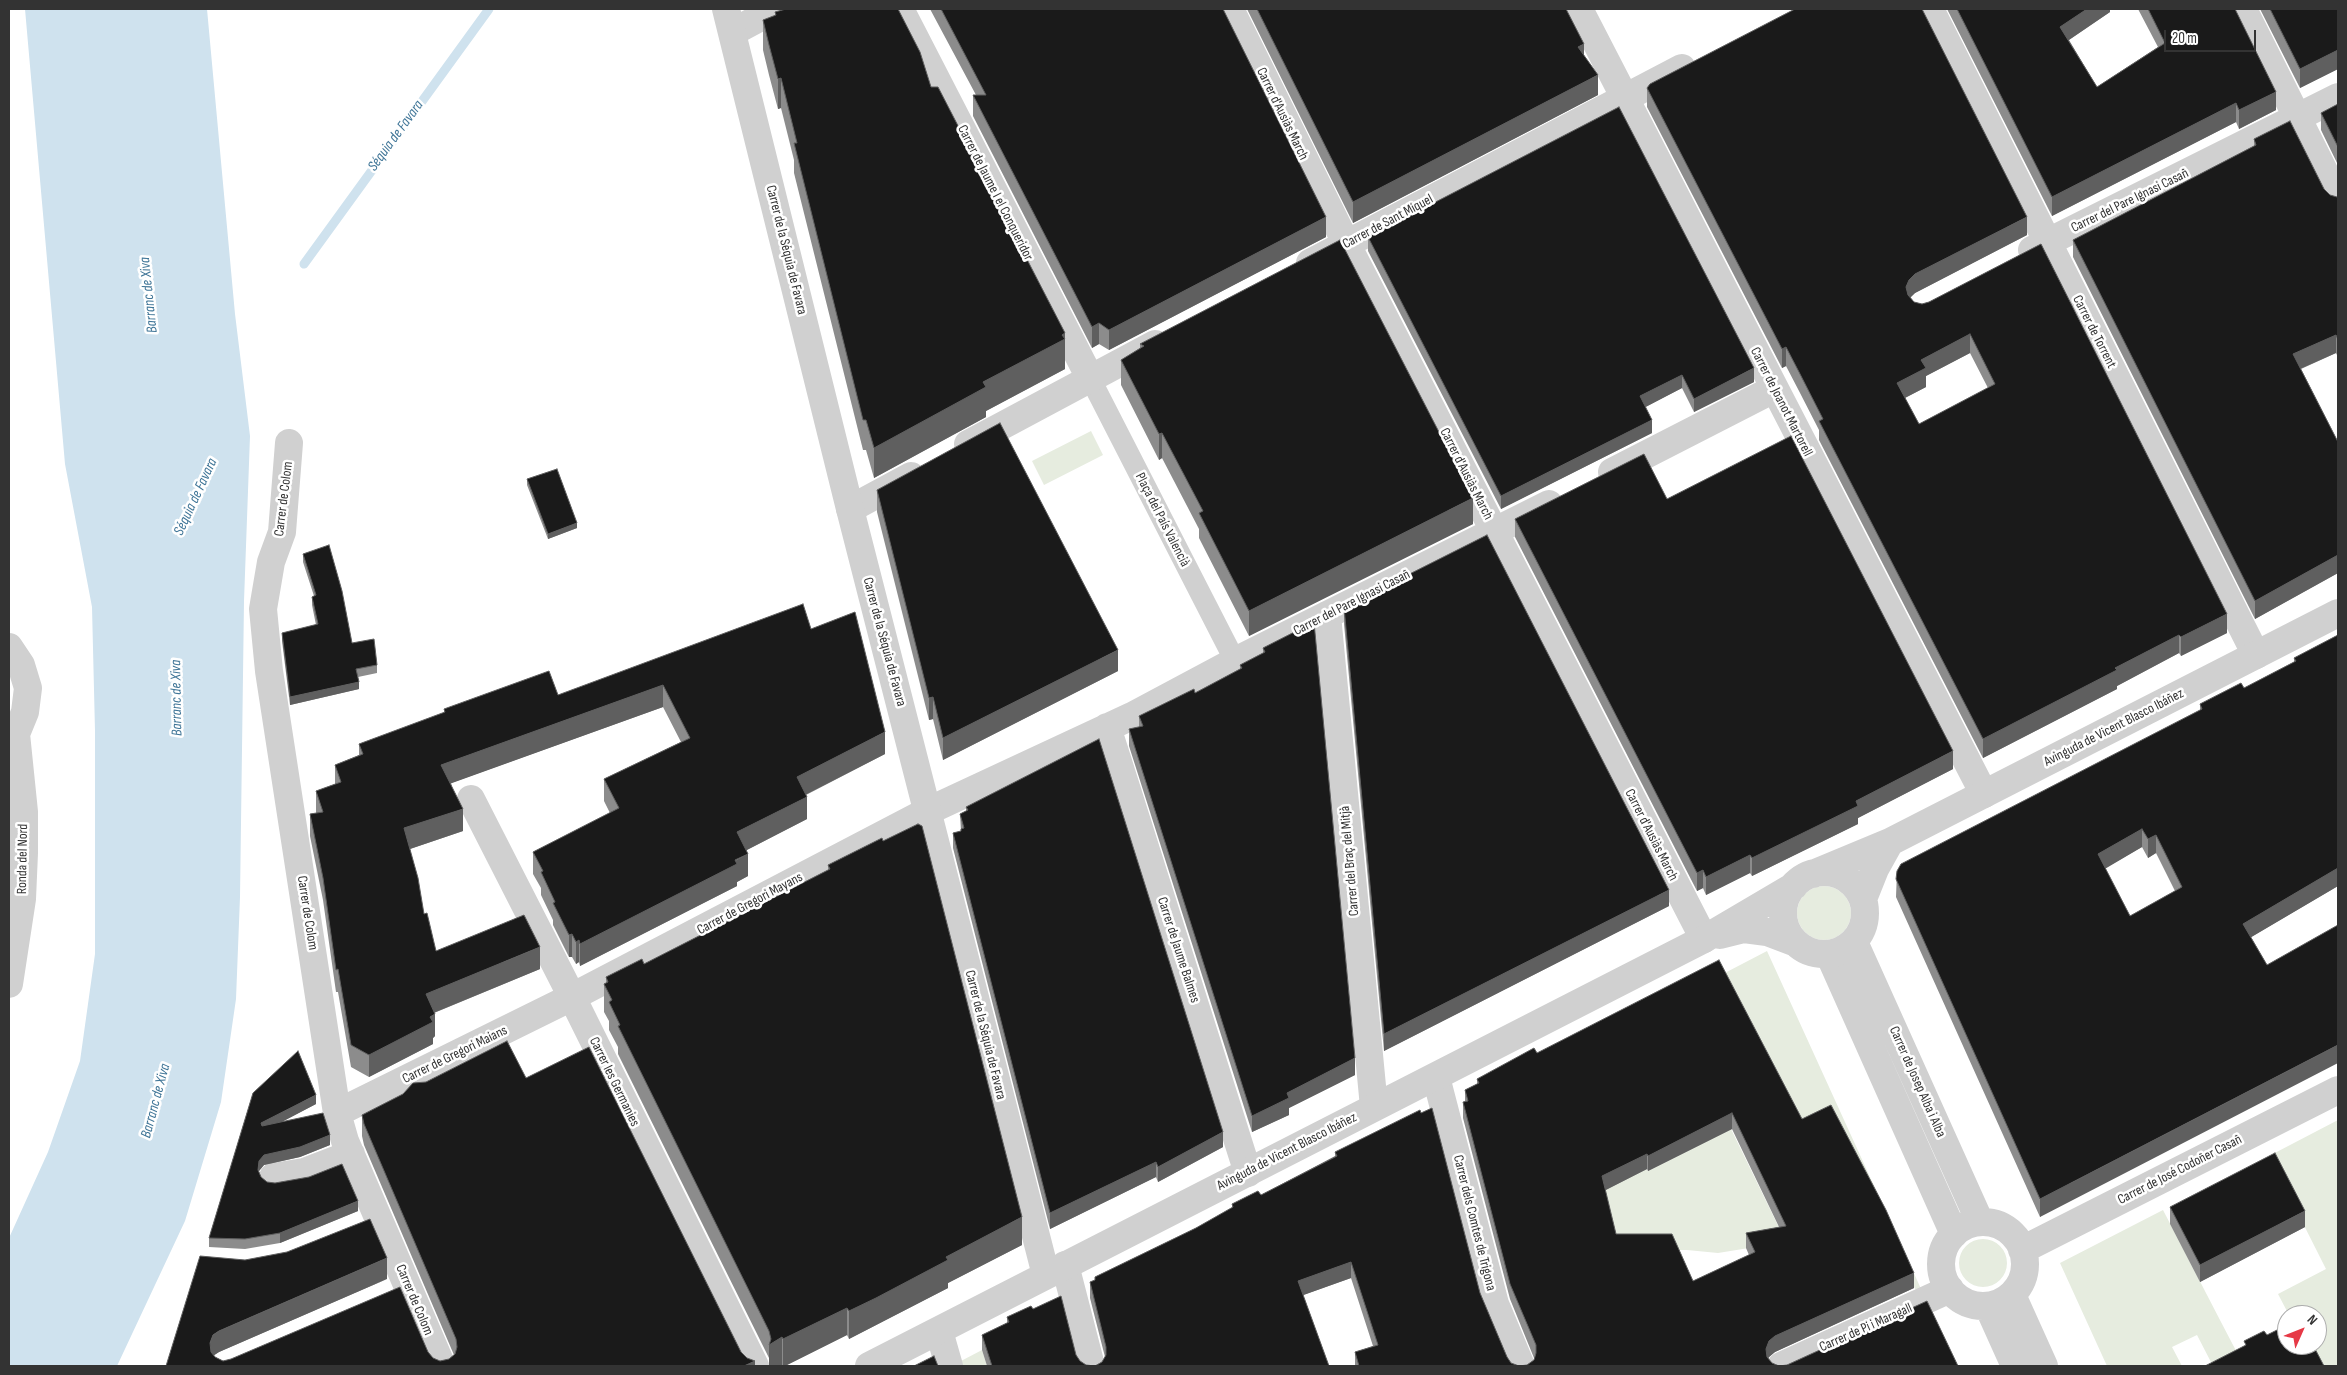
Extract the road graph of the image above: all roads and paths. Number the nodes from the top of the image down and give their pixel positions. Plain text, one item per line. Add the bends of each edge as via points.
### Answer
1 (776, 9) edge
2 (900, 9) edge
3 (1230, 9) edge
4 (1579, 9) edge
5 (1930, 9) edge
6 (2242, 9) edge
7 (730, 20) edge
8 (1702, 58) edge
9 (2338, 97) edge
10 (1625, 98) junction
11 (2298, 118) junction
12 (2338, 199) edge
13 (2048, 242) junction
14 (1346, 243) junction
15 (2006, 264) edge
16 (1287, 275) edge
17 (1176, 333) edge
18 (1090, 378) junction
19 (1774, 389) junction
20 (290, 443) dead end
21 (850, 509) junction
22 (1496, 531) junction
23 (2338, 613) edge
24 (1327, 615) junction
25 (9, 647) edge
26 (2256, 655) junction
27 (1235, 661) junction
28 (1108, 727) junction
29 (12, 738) edge
30 (1984, 794) junction
31 (471, 799) dead end
32 (928, 811) junction
33 (1890, 842) junction
34 (1803, 880) junction
35 (1863, 899) junction
36 (1704, 939) junction
37 (1854, 942) junction
38 (1796, 943) junction
39 (1829, 954) junction
40 (9, 984) edge
41 (572, 997) junction
42 (1436, 1077) junction
43 (2338, 1090) edge
44 (1374, 1107) junction
45 (338, 1113) junction
46 (351, 1154) junction
47 (1248, 1173) junction
48 (273, 1177) dead end
49 (379, 1219) junction
50 (1980, 1222) junction
51 (353, 1230) edge
52 (1954, 1234) junction
53 (2022, 1250) junction
54 (1056, 1270) junction
55 (408, 1287) junction
56 (1950, 1289) junction
57 (381, 1299) edge
58 (2000, 1300) junction
59 (939, 1331) junction
60 (442, 1366) edge
61 (755, 1366) edge
62 (870, 1366) edge
63 (949, 1366) edge
64 (1091, 1366) edge
65 (1521, 1366) edge
66 (1781, 1366) edge
67 (2015, 1366) edge
68 (2044, 1366) edge

1 - 7 street
2 - 18 street, Carrer de Jaume I el Conqueridor
3 - 14 street, Carrer d'Ausiàs March
4 - 10 street, Carrer de Joanot Martorell
5 - 13 street, Carrer de Torrent
6 - 11 street
7 - 21 street, Carrer de la Séquia de Favara
8 - 10 street, Carrer de Sant Miquel
9 - 11 street, Carrer del Pare Ignasi Casañ
10 - 14 street, Carrer de Sant Miquel
10 - 19 street, Carrer de Joanot Martorell
11 - 12 street
11 - 13 street, Carrer del Pare Ignasi Casañ
13 - 15 street, Carrer del Pare Ignasi Casañ
13 - 26 street, Carrer de Torrent
14 - 16 street, Carrer de Sant Miquel
14 - 22 street, Carrer d'Ausiàs March
17 - 18 street
18 - 21 street
18 - 27 street, Plaça del País Valencià
19 - 22 street, Carrer del Pare Ignasi Casañ
19 - 30 street, Carrer de Joanot Martorell
20 - 45 street, Carrer de Colom via 282,532 271,562 263,609 269,671
21 - 32 street, Carrer de la Séquia de Favara
22 - 24 street, Carrer del Pare Ignasi Casañ
22 - 36 street, Carrer d'Ausiàs March
23 - 26 street, Avinguda de Vicent Blasco Ibáñez
24 - 27 street, Carrer del Pare Ignasi Casañ
24 - 44 street, Carrer del Braç del Mitjà
25 - 29 street via 21,664 28,688 25,712
26 - 30 street, Avinguda de Vicent Blasco Ibáñez
27 - 28 street, Carrer del Pare Ignasi Casañ
28 - 32 street, Carrer del Pare Ignasi Casañ
28 - 47 street, Carrer de Jaume Balmes
29 - 40 street, Ronda del Nord via 24,812 24,853 22,899
30 - 33 street, Avinguda de Vicent Blasco Ibáñez
31 - 41 street, Carrer les Germanies
32 - 41 street, Carrer de Gregori Mayans
32 - 54 street, Carrer de la Séquia de Favara
33 - 34 street, Avinguda de Vicent Blasco Ibáñez
33 - 35 street
34 - 35 street via 1825,872 1837,874 1848,880
34 - 36 street, Avinguda de Vicent Blasco Ibáñez
34 - 38 street via 1787,896 1784,921
35 - 37 street via 1865,922
36 - 38 street, Avinguda de Vicent Blasco Ibáñez via 1744,929 1767,932
36 - 42 street, Avinguda de Vicent Blasco Ibáñez
37 - 39 street
37 - 50 street, Carrer de Josep Alba i Alba
38 - 39 street via 1817,954
39 - 52 street, Carrer de Josep Alba i Alba
41 - 45 street, Carrer de Gregori Maians
41 - 61 street, Carrer les Germanies
42 - 44 street, Avinguda de Vicent Blasco Ibáñez
42 - 65 street, Carrer dels Comtes de Trigona via 1495,1304
43 - 53 street, Carrer de José Codoñer Casañ
44 - 47 street, Avinguda de Vicent Blasco Ibáñez
45 - 46 street, Carrer de Colom
46 - 48 street via 304,1172
46 - 49 street, Carrer de Colom
47 - 54 street, Avinguda de Vicent Blasco Ibáñez
49 - 51 street
49 - 55 street, Carrer de Colom
50 - 52 street
50 - 53 street via 1994,1223 2006,1229
52 - 56 street via 1947,1242 1941,1265
53 - 58 street via 2024,1274
54 - 59 street, Avinguda de Vicent Blasco Ibáñez
54 - 64 street, Carrer de la Séquia de Favara
55 - 57 street
55 - 60 street, Carrer de Colom
56 - 58 street via 1965,1302 1977,1306
56 - 66 street, Carrer de Pi i Maragall
58 - 67 street
58 - 68 street
59 - 62 street, Avinguda de Vicent Blasco Ibáñez
59 - 63 street

